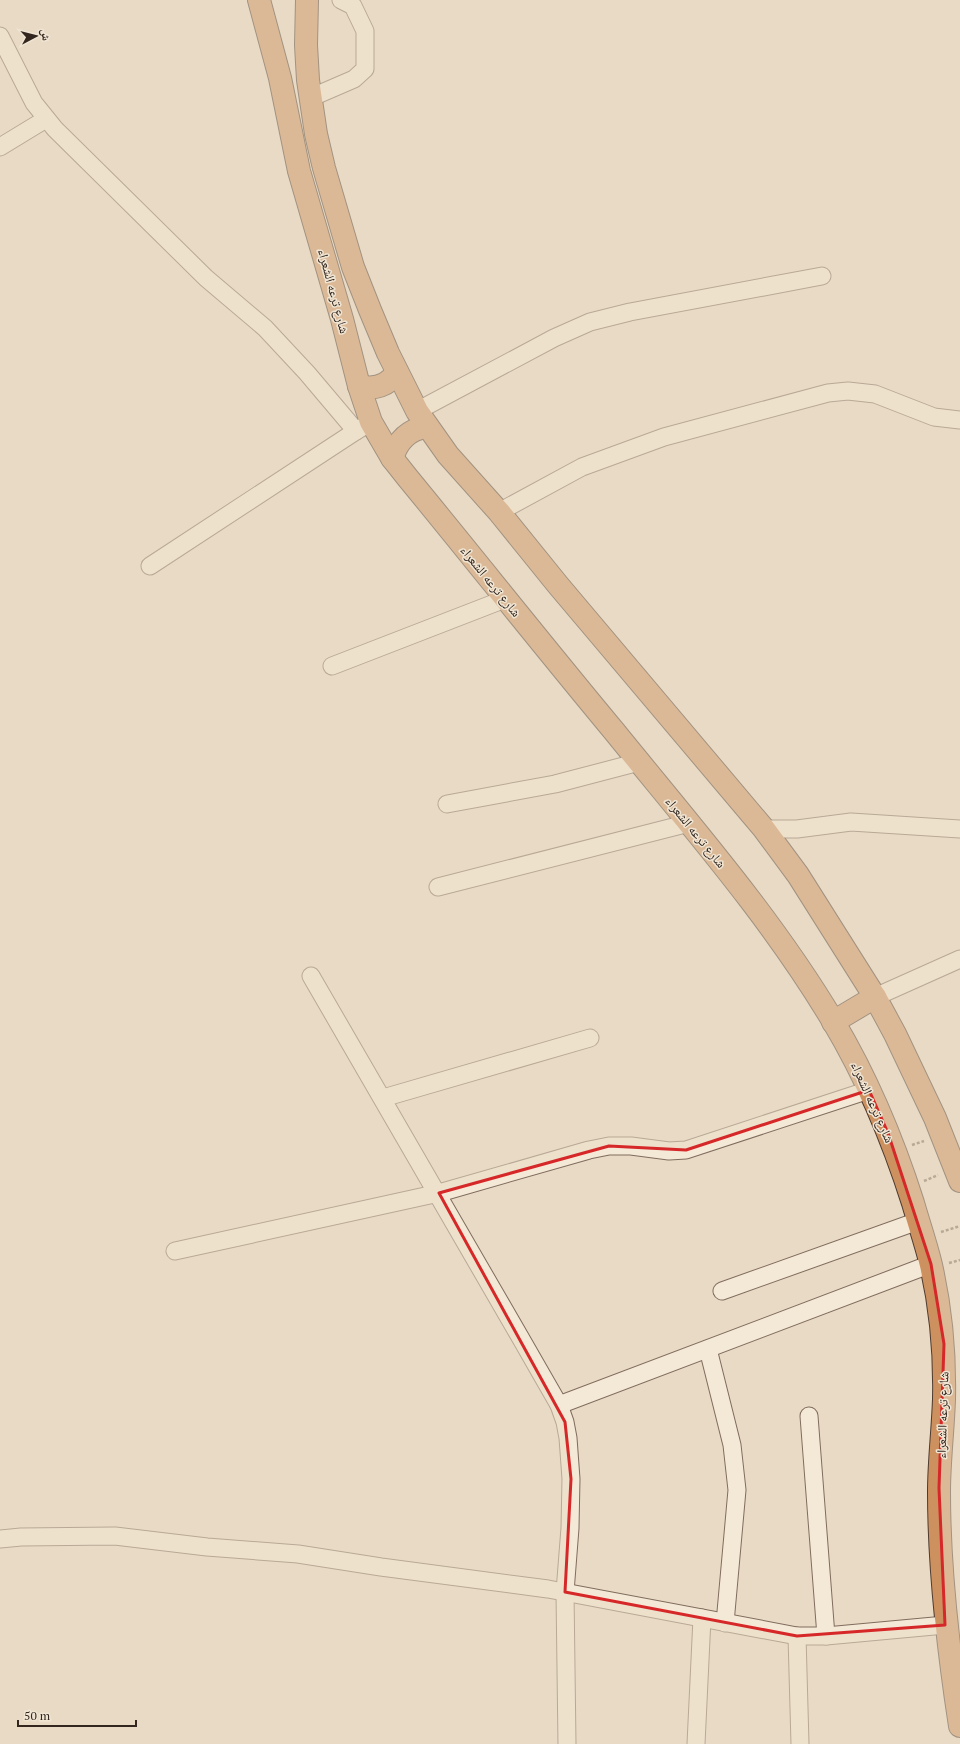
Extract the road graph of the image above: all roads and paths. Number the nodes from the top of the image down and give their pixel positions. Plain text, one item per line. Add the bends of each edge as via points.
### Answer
1 (259, 0) edge
2 (307, 0) edge
3 (341, 0) edge
4 (0, 36) edge
5 (310, 98) junction
6 (46, 119) junction
7 (0, 147) edge
8 (822, 276) dead end
9 (397, 372) junction
10 (358, 386) junction
11 (421, 419) junction
12 (960, 420) edge
13 (364, 426) junction
14 (392, 458) junction
15 (499, 512) junction
16 (150, 566) dead end
17 (504, 599) junction
18 (332, 666) dead end
19 (639, 762) junction
20 (447, 804) dead end
21 (689, 823) junction
22 (764, 828) junction
23 (960, 829) edge
24 (438, 887) dead end
25 (960, 959) edge
26 (311, 976) dead end
27 (875, 997) junction
28 (833, 1022) junction
29 (590, 1038) dead end
30 (869, 1090) junction
31 (383, 1098) junction
32 (942, 1134) junction
33 (895, 1152) junction
34 (957, 1167) edge
35 (907, 1187) junction
36 (439, 1194) junction
37 (918, 1221) junction
38 (175, 1251) dead end
39 (931, 1264) junction
40 (722, 1291) dead end
41 (952, 1343) edge
42 (708, 1349) junction
43 (559, 1405) junction
44 (809, 1416) dead end
45 (0, 1539) edge
46 (564, 1592) junction
47 (702, 1618) junction
48 (725, 1623) junction
49 (945, 1625) junction
50 (797, 1636) junction
51 (826, 1636) junction
52 (960, 1726) edge
53 (567, 1744) edge
54 (696, 1744) edge
55 (800, 1744) edge

1 - 10 highway, شارع ترعه الشعراء via 280,78 299,171 342,319
2 - 5 highway, شارع ترعه الشعراء via 306,45
3 - 5 street via 353,6 365,30 365,69 354,79
4 - 6 street via 28,93
5 - 9 highway, شارع ترعه الشعراء via 324,168 354,268
6 - 7 street
6 - 13 street via 206,278 265,328
8 - 11 street via 630,312 590,322 554,338
9 - 10 highway via 394,378 383,385 371,388
9 - 11 highway, شارع ترعه الشعراء
10 - 13 highway, شارع ترعه الشعراء
11 - 14 highway via 418,428 398,442
11 - 15 highway, شارع ترعه الشعراء via 448,455
12 - 15 street via 934,417 875,394 848,391 828,393 664,437 627,450 582,467
13 - 14 highway, شارع ترعه الشعراء
13 - 16 street
14 - 17 highway, شارع ترعه الشعراء
15 - 22 highway, شارع ترعه الشعراء
17 - 18 street
17 - 19 highway, شارع ترعه الشعراء
19 - 20 street via 555,784
19 - 21 highway, شارع ترعه الشعراء
21 - 24 street
21 - 28 highway, شارع ترعه الشعراء via 798,966
22 - 23 street via 797,829 851,822
22 - 27 highway, شارع ترعه الشعراء via 798,875
25 - 27 street
26 - 31 street
27 - 28 highway
27 - 32 highway, شارع ترعه الشعراء via 914,1072
28 - 30 highway, شارع ترعه الشعراء
29 - 31 street
30 - 33 highway, شارع ترعه الشعراء
30 - 36 street via 686,1150 609,1146
31 - 36 street
32 - 33 path
32 - 34 highway, شارع ترعه الشعراء
33 - 35 highway, شارع ترعه الشعراء
34 - 35 path
35 - 37 highway, شارع ترعه الشعراء
36 - 38 street
36 - 43 street
37 - 39 highway, شارع ترعه الشعراء
37 - 40 street
39 - 41 highway, شارع ترعه الشعراء
39 - 42 street
41 - 49 highway, شارع ترعه الشعراء via 944,1400 939,1488
42 - 43 street
42 - 48 street via 732,1445 737,1490
43 - 46 street via 568,1438 571,1480
44 - 51 street
45 - 46 street via 114,1536 298,1554
46 - 47 street
46 - 53 street
47 - 48 street
47 - 54 street
48 - 50 street
49 - 51 street
49 - 52 highway, شارع ترعه الشعراء
50 - 51 street
50 - 55 street

